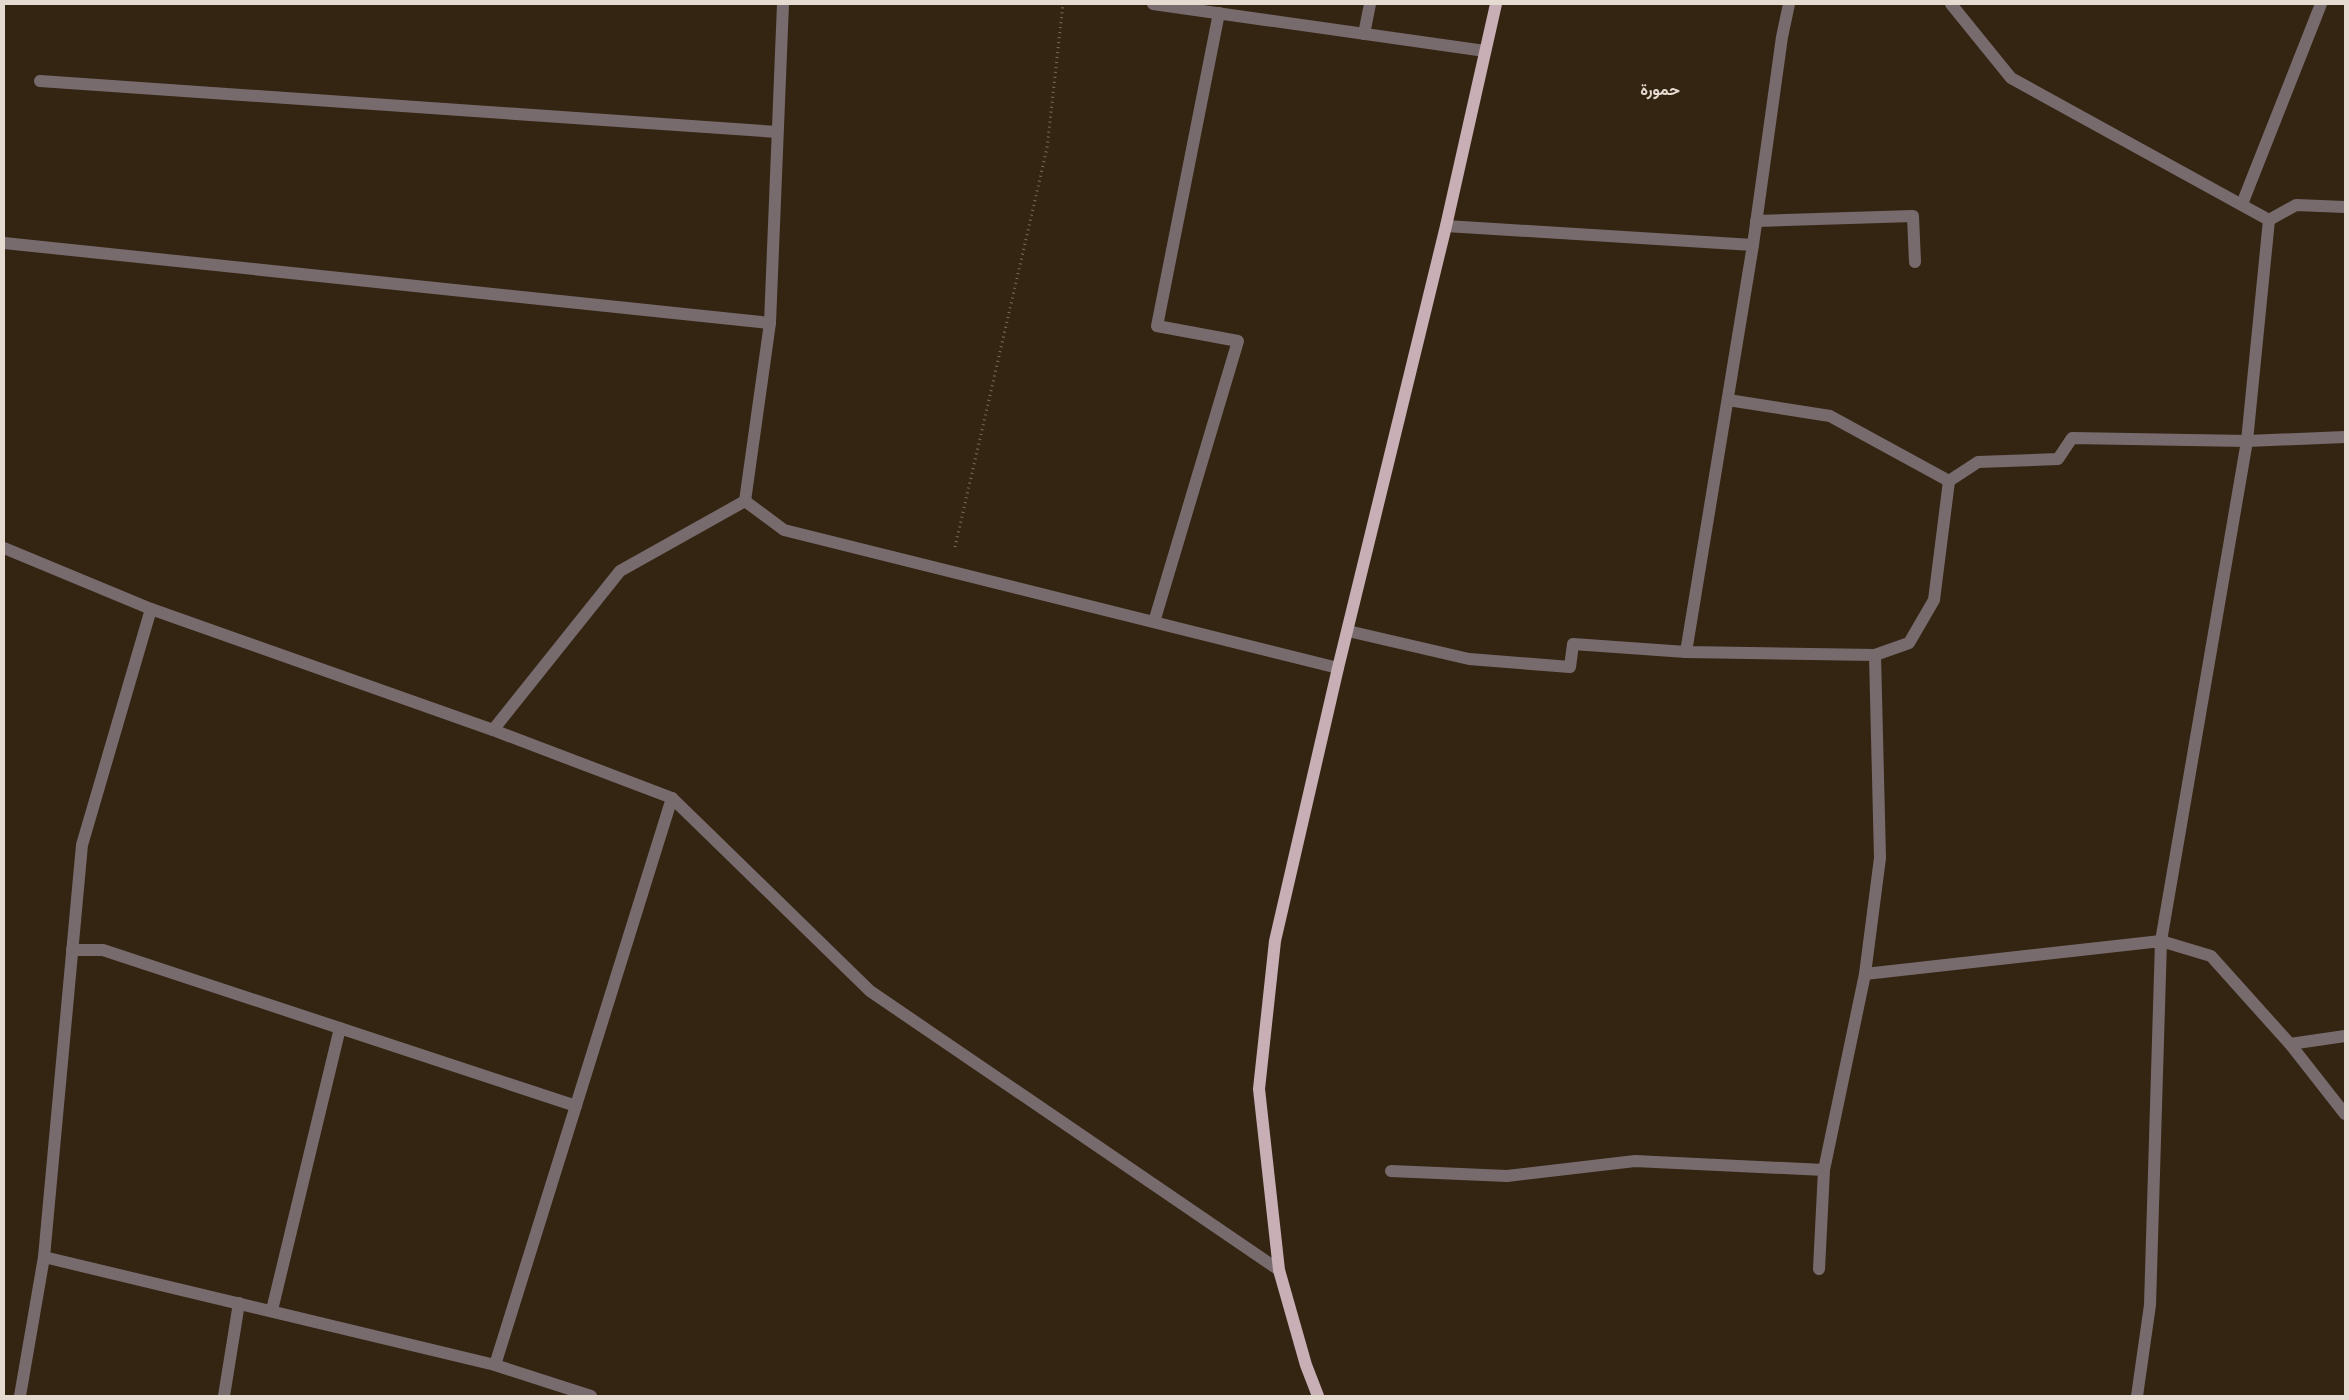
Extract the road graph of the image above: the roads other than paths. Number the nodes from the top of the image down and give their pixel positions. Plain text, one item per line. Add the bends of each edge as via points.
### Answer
1 (783, 4) edge
2 (1153, 4) edge
3 (1370, 4) edge
4 (1496, 4) edge
5 (1789, 4) edge
6 (1951, 4) edge
7 (2321, 4) edge
8 (1219, 13) junction
9 (1364, 34) junction
10 (1485, 51) junction
11 (40, 81) dead end
12 (777, 132) junction
13 (2242, 204) junction
14 (2345, 207) edge
15 (2269, 220) junction
16 (1756, 221) junction
17 (1446, 226) junction
18 (4, 243) edge
19 (1753, 245) junction
20 (1914, 262) dead end
21 (770, 323) junction
22 (1728, 400) junction
23 (2345, 437) edge
24 (2247, 441) junction
25 (1949, 480) junction
26 (744, 501) junction
27 (4, 548) edge
28 (151, 609) junction
29 (1154, 622) junction
30 (1348, 631) junction
31 (1686, 652) junction
32 (1875, 655) junction
33 (1338, 668) junction
34 (493, 730) junction
35 (672, 798) junction
36 (2161, 941) junction
37 (72, 950) junction
38 (1865, 974) junction
39 (340, 1028) junction
40 (2345, 1036) edge
41 (2290, 1044) junction
42 (576, 1106) junction
43 (2345, 1114) edge
44 (1824, 1170) junction
45 (1392, 1171) dead end
46 (44, 1257) junction
47 (1819, 1269) dead end
48 (1279, 1270) junction
49 (239, 1303) junction
50 (272, 1310) junction
51 (495, 1365) junction
52 (20, 1396) edge
53 (224, 1396) edge
54 (590, 1396) edge
55 (1318, 1396) edge
56 (2137, 1396) edge

1 - 12 street
2 - 8 street
3 - 9 street
4 - 10 main road
5 - 16 street
6 - 13 street via 2011,78
7 - 13 street
8 - 9 street
8 - 29 street via 1157,326 1238,340
9 - 10 street
10 - 17 main road
11 - 12 street
12 - 21 street
13 - 15 street
14 - 15 street via 2296,205
15 - 24 street
16 - 19 street
16 - 20 street via 1913,216
17 - 19 street
17 - 30 main road
18 - 21 street
19 - 22 street
21 - 26 street
22 - 25 street via 1830,416
22 - 31 street
23 - 24 street
24 - 25 street via 2072,438 2058,459 1978,462
24 - 36 street
25 - 32 street via 1934,600 1909,643
26 - 29 street via 784,530
26 - 34 street via 620,571
27 - 28 street
28 - 34 street
28 - 37 street via 82,844
29 - 33 street
30 - 31 street via 1468,658 1570,667 1573,644
30 - 33 main road
31 - 32 street
32 - 38 street via 1880,858
33 - 48 main road via 1275,940 1259,1089
34 - 35 street
35 - 42 street
35 - 48 street via 870,991
36 - 38 street
36 - 41 street via 2210,956
36 - 56 street via 2150,1305
37 - 39 street via 103,950
37 - 46 street
38 - 44 street
39 - 42 street
39 - 50 street
40 - 41 street
41 - 43 street
42 - 51 street
44 - 45 street via 1635,1161 1507,1176
44 - 47 street
46 - 49 street
46 - 52 street
48 - 55 main road
49 - 50 street
49 - 53 street
50 - 51 street
51 - 54 street

